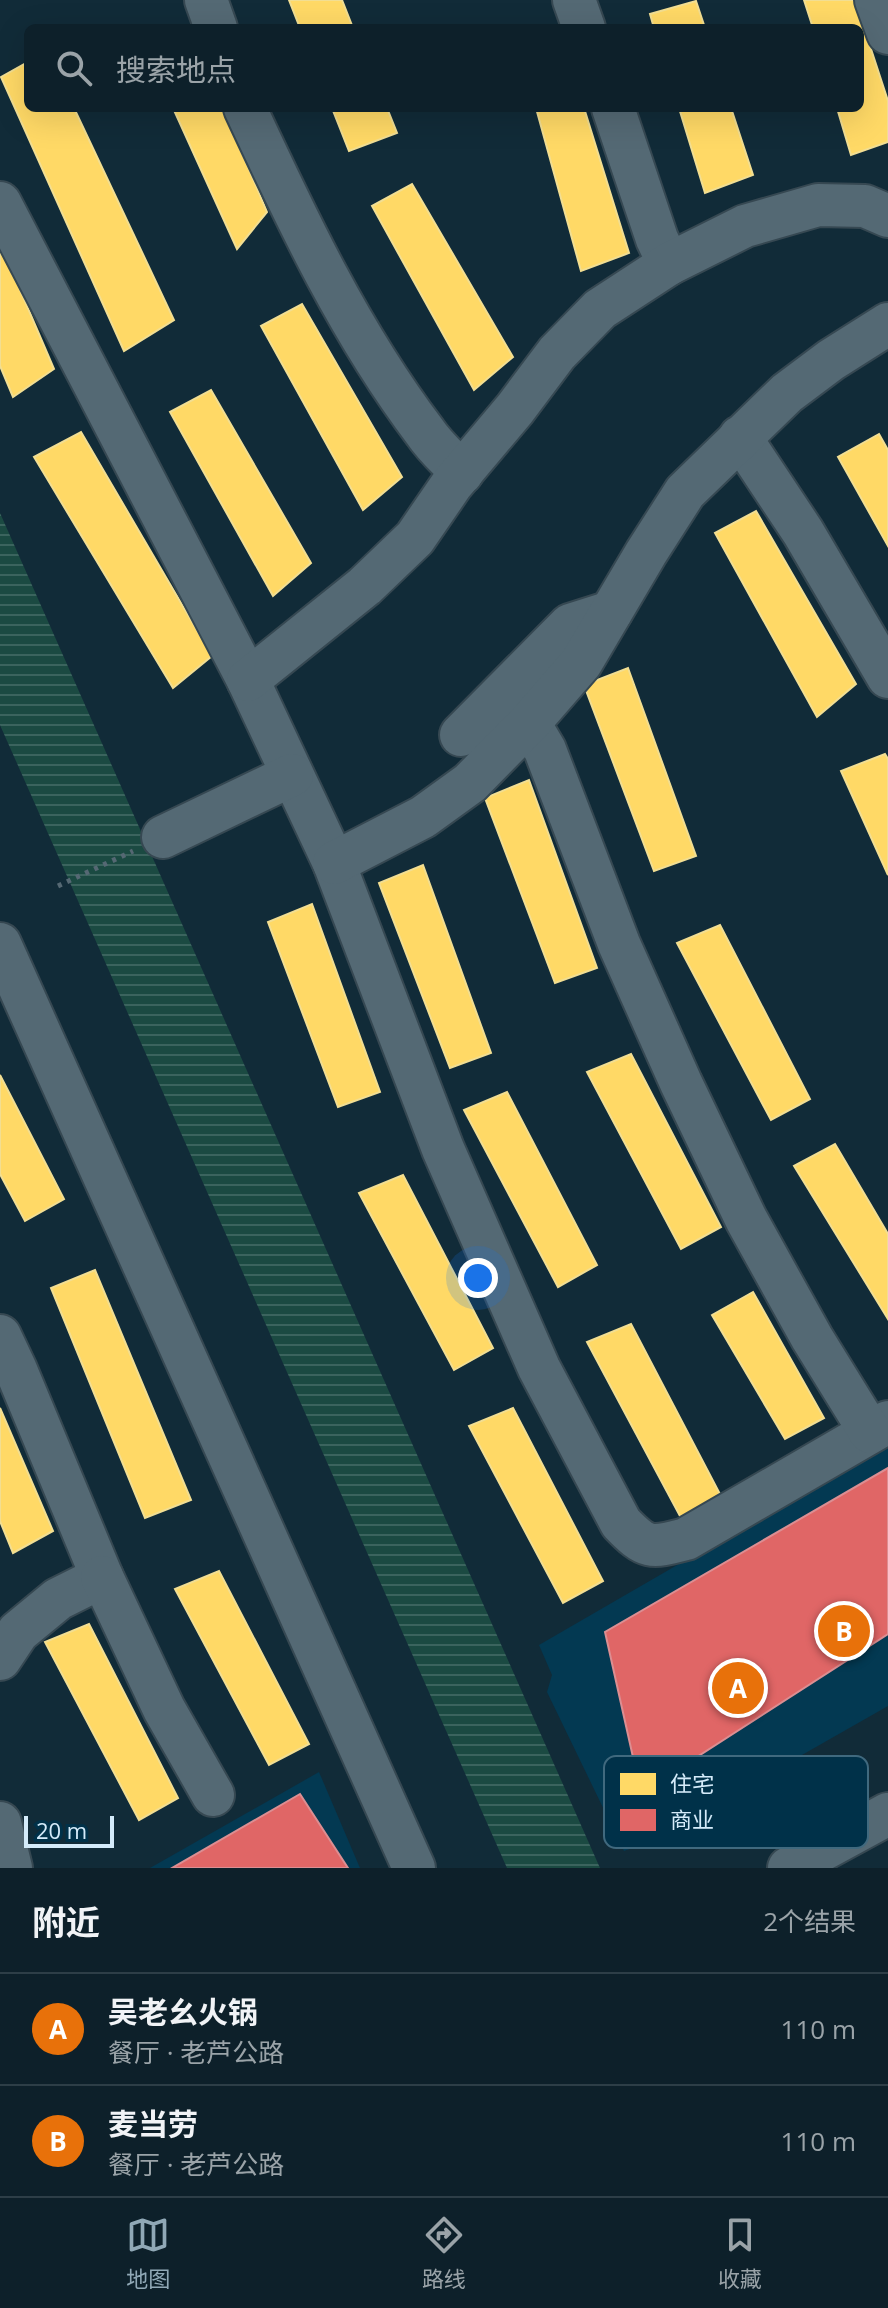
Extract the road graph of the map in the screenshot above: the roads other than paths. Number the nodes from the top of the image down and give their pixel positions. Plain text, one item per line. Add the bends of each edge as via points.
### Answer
1 (206, 0) edge
2 (574, 0) edge
3 (876, 0) edge
4 (215, 24) edge
5 (583, 24) edge
6 (888, 33) edge
7 (247, 112) edge
8 (614, 112) edge
9 (0, 203) edge
10 (888, 216) edge
11 (669, 264) junction
12 (888, 324) edge
13 (740, 437) junction
14 (462, 473) junction
15 (611, 612) junction
16 (888, 677) edge
17 (248, 680) junction
18 (529, 723) junction
19 (461, 735) dead end
20 (292, 775) junction
21 (163, 837) road end
22 (334, 863) junction
23 (0, 944) edge
24 (0, 1336) edge
25 (879, 1427) edge
26 (102, 1577) junction
27 (0, 1659) edge
28 (213, 1795) dead end
29 (888, 1814) edge
30 (0, 1823) edge
31 (868, 1825) edge
32 (826, 1848) edge
33 (11, 1868) edge
34 (414, 1868) edge
35 (789, 1868) edge

1 - 4 street
2 - 5 street
3 - 6 street
7 - 14 street via 302,232 376,364 426,435
8 - 11 street
9 - 17 street
10 - 11 street via 865,206 818,205 745,226
11 - 14 street via 600,309 557,353
12 - 13 street via 787,393
13 - 15 street via 685,492
13 - 16 street
14 - 17 street via 415,538 365,586
15 - 18 street via 581,663
15 - 19 street via 570,625
17 - 20 street
18 - 22 street via 470,783 423,817
18 - 25 street via 545,750 619,944 746,1219 812,1338
20 - 21 street
20 - 22 street
22 - 25 street via 443,1149 539,1368 621,1523 638,1541 657,1546 686,1539
23 - 34 street
24 - 26 street
26 - 27 street via 58,1599 18,1632
26 - 28 street via 164,1709
29 - 31 street
30 - 33 street
32 - 35 street

